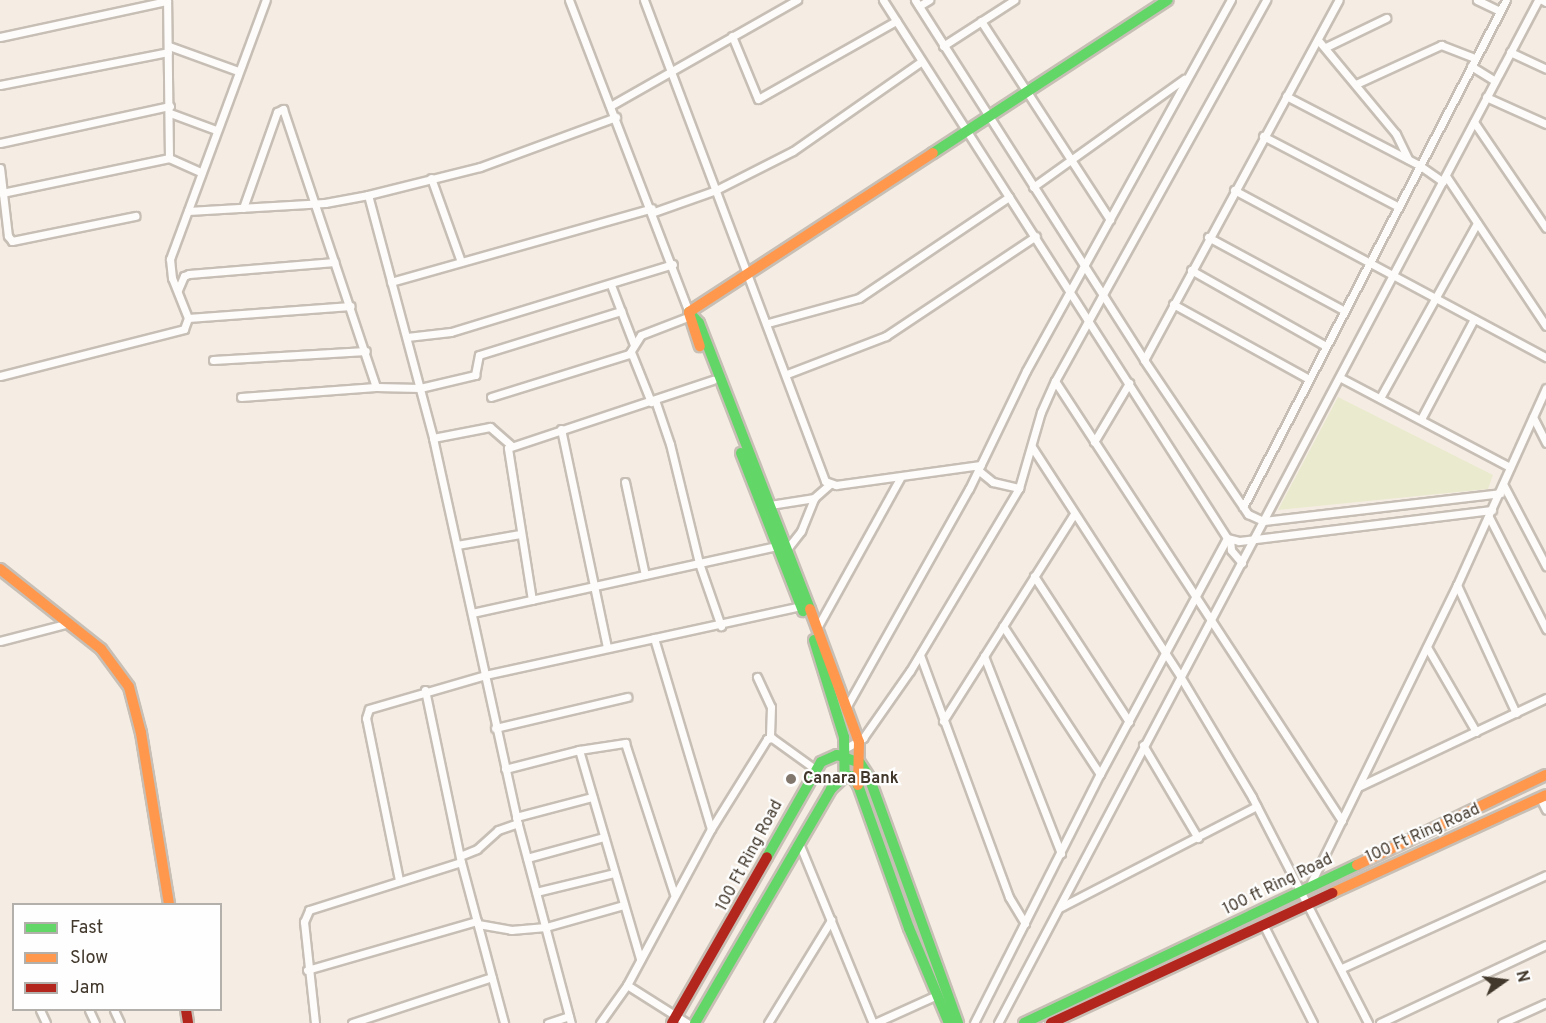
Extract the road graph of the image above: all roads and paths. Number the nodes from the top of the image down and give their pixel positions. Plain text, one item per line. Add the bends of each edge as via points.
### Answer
1 (266, 0) edge
2 (569, 0) edge
3 (644, 0) edge
4 (797, 0) edge
5 (883, 0) edge
6 (929, 0) edge
7 (1014, 0) edge
8 (1168, 0) edge
9 (1231, 0) edge
10 (1266, 0) edge
11 (1339, 0) edge
12 (1477, 0) edge
13 (1506, 0) edge
14 (1538, 0) edge
15 (167, 1) edge
16 (917, 3) edge
17 (1500, 11) junction
18 (1386, 18) dead end
19 (896, 21) junction
20 (981, 21) junction
21 (732, 36) junction
22 (0, 37) edge
23 (1318, 40) junction
24 (943, 46) junction
25 (1326, 47) junction
26 (168, 49) junction
27 (1510, 52) junction
28 (1475, 58) junction
29 (922, 61) junction
30 (1471, 66) junction
31 (671, 69) junction
32 (1546, 69) edge
33 (238, 71) junction
34 (1187, 76) junction
35 (1495, 81) junction
36 (1356, 84) junction
37 (0, 86) edge
38 (1027, 91) junction
39 (1286, 96) junction
40 (1486, 98) junction
41 (612, 105) junction
42 (170, 109) junction
43 (616, 117) junction
44 (988, 117) junction
45 (1474, 122) junction
46 (1546, 124) edge
47 (216, 130) junction
48 (966, 132) junction
49 (1263, 136) junction
50 (0, 143) edge
51 (169, 158) junction
52 (1408, 159) junction
53 (1070, 160) junction
54 (1419, 165) junction
55 (0, 168) edge
56 (201, 172) junction
57 (431, 178) junction
58 (1445, 179) junction
59 (1033, 187) junction
60 (716, 190) junction
61 (1234, 190) junction
62 (2, 193) junction
63 (368, 195) junction
64 (1009, 197) junction
65 (316, 203) junction
66 (1397, 206) junction
67 (243, 208) junction
68 (653, 210) junction
69 (188, 211) junction
70 (135, 216) dead end
71 (1110, 220) junction
72 (1478, 223) junction
73 (1546, 226) edge
74 (1036, 236) junction
75 (1208, 237) junction
76 (335, 262) junction
77 (460, 262) junction
78 (1369, 262) junction
79 (674, 264) junction
80 (1085, 268) junction
81 (1191, 270) junction
82 (750, 276) junction
83 (1395, 276) junction
84 (391, 282) junction
85 (612, 285) junction
86 (178, 290) junction
87 (1071, 294) junction
88 (1102, 294) junction
89 (1435, 297) junction
90 (1173, 304) junction
91 (351, 306) junction
92 (1343, 310) junction
93 (621, 311) junction
94 (689, 315) junction
95 (188, 318) junction
96 (1088, 318) junction
97 (1474, 319) junction
98 (768, 323) junction
99 (1546, 326) edge
100 (407, 337) junction
101 (1326, 346) junction
102 (632, 349) junction
103 (366, 351) junction
104 (1546, 357) edge
105 (213, 360) dead end
106 (1144, 360) junction
107 (787, 374) junction
108 (0, 376) edge
109 (1341, 378) junction
110 (1310, 379) junction
111 (713, 380) junction
112 (1055, 381) junction
113 (1129, 383) junction
114 (376, 387) junction
115 (420, 388) junction
116 (1546, 388) edge
117 (242, 397) dead end
118 (491, 397) dead end
119 (1380, 398) junction
120 (653, 401) junction
121 (1533, 417) junction
122 (1421, 419) junction
123 (561, 429) junction
124 (433, 438) junction
125 (1094, 442) junction
126 (1546, 443) edge
127 (511, 445) junction
128 (1032, 447) junction
129 (980, 467) junction
130 (1510, 467) junction
131 (900, 478) junction
132 (625, 482) dead end
133 (830, 484) junction
134 (1503, 484) junction
135 (1019, 488) junction
136 (1500, 493) junction
137 (814, 498) junction
138 (770, 505) junction
139 (1243, 507) junction
140 (1490, 513) junction
141 (1073, 515) junction
142 (1263, 521) junction
143 (520, 534) junction
144 (1256, 537) junction
145 (1229, 539) junction
146 (457, 545) junction
147 (782, 547) junction
148 (699, 563) junction
149 (1242, 563) junction
150 (1546, 566) edge
151 (0, 569) edge
152 (645, 575) junction
153 (1034, 576) junction
154 (1456, 585) junction
155 (594, 587) junction
156 (1195, 597) junction
157 (532, 600) junction
158 (801, 606) junction
159 (472, 613) junction
160 (1209, 621) junction
161 (69, 622) junction
162 (721, 626) junction
163 (1002, 626) junction
164 (817, 628) junction
165 (1546, 629) edge
166 (654, 638) junction
167 (0, 641) edge
168 (607, 647) junction
169 (1427, 647) junction
170 (920, 655) junction
171 (1166, 655) junction
172 (984, 656) junction
173 (485, 675) junction
174 (1180, 676) junction
175 (757, 677) dead end
176 (425, 690) junction
177 (627, 697) dead end
178 (1546, 698) edge
179 (847, 706) junction
180 (1516, 712) junction
181 (838, 716) junction
182 (943, 721) junction
183 (1129, 722) junction
184 (495, 729) junction
185 (1476, 732) junction
186 (770, 738) junction
187 (859, 742) junction
188 (1143, 745) junction
189 (579, 750) junction
190 (846, 752) junction
191 (861, 764) junction
192 (505, 769) junction
193 (815, 769) junction
194 (1367, 770) junction
195 (1100, 774) junction
196 (1546, 774) edge
197 (1383, 775) junction
198 (845, 776) junction
199 (858, 785) junction
200 (1360, 786) junction
201 (592, 797) junction
202 (1543, 797) edge
203 (1257, 806) junction
204 (1546, 810) edge
205 (517, 820) junction
206 (1341, 821) junction
207 (711, 829) junction
208 (604, 837) junction
209 (1198, 838) junction
210 (799, 843) junction
211 (1061, 853) junction
212 (527, 858) junction
213 (460, 859) junction
214 (614, 873) junction
215 (1546, 875) edge
216 (399, 880) junction
217 (1306, 888) junction
218 (536, 892) junction
219 (674, 894) junction
220 (169, 903) edge
221 (1309, 903) junction
222 (624, 905) junction
223 (1061, 907) junction
224 (831, 920) junction
225 (477, 923) junction
226 (1025, 924) junction
227 (1263, 924) junction
228 (546, 927) junction
229 (1546, 945) edge
230 (640, 959) junction
231 (1342, 968) junction
232 (307, 970) junction
233 (492, 977) junction
234 (627, 985) junction
235 (937, 995) junction
236 (1546, 1003) edge
237 (570, 1019) edge
238 (674, 1019) edge
239 (315, 1023) edge
240 (352, 1023) edge
241 (504, 1023) edge
242 (548, 1023) edge
243 (600, 1023) edge
244 (687, 1023) edge
245 (694, 1023) edge
246 (768, 1023) edge
247 (874, 1023) edge
248 (949, 1023) edge
249 (958, 1023) edge
250 (974, 1023) edge
251 (998, 1023) edge
252 (1024, 1023) edge
253 (1052, 1023) edge
254 (1312, 1023) edge
255 (1368, 1023) edge
256 (1380, 1023) edge
257 (1502, 1023) edge

1 - 33 street
2 - 41 street
3 - 31 street
4 - 21 street
5 - 19 street
6 - 16 street
7 - 20 street
8 - 38 main road
9 - 34 street
10 - 88 street
11 - 23 street
12 - 17 street
13 - 17 street
14 - 27 street
15 - 22 street
15 - 26 street
16 - 24 street
17 - 28 street
18 - 25 street
19 - 21 street via 758,99
19 - 29 street
20 - 24 street
20 - 38 street
21 - 31 street
23 - 25 street
23 - 39 street
24 - 44 street
25 - 36 street
26 - 33 street
26 - 37 street
26 - 42 street
27 - 32 street
27 - 35 street
28 - 30 street
28 - 36 street via 1441,45
29 - 48 street
29 - 60 street via 810,141
30 - 35 street
30 - 54 street
31 - 41 street
31 - 60 street
33 - 47 street
34 - 53 street
34 - 71 street
35 - 40 street
36 - 52 street via 1400,139
38 - 44 main road
38 - 53 street
39 - 49 street
39 - 52 street
40 - 45 street
40 - 46 street
41 - 43 street
42 - 47 street
42 - 50 street
42 - 51 street
43 - 57 street via 480,167
43 - 68 street
44 - 48 main road
44 - 59 street
45 - 58 street
45 - 73 street
47 - 56 street
48 - 64 street
48 - 82 main road
49 - 61 street
49 - 66 street
51 - 56 street
51 - 62 street
52 - 54 street
53 - 59 street
53 - 71 street
54 - 58 street
54 - 66 street
55 - 62 street
56 - 69 street
57 - 63 street
57 - 77 street
58 - 72 street
58 - 83 street
59 - 80 street
60 - 68 street
60 - 82 street
61 - 75 street
61 - 78 street
62 - 70 street via 12,241
63 - 65 street
63 - 84 street
64 - 74 street
64 - 98 street via 859,298
65 - 67 street
65 - 67 street via 285,112 280,109
65 - 76 street
66 - 78 street
67 - 69 street
68 - 77 street
68 - 79 street
69 - 86 street via 170,259
71 - 80 street
72 - 89 street
72 - 99 street
74 - 87 street
74 - 107 street via 886,336
75 - 81 street
75 - 92 street
76 - 86 street via 189,274
76 - 91 street
77 - 84 street
78 - 83 street
78 - 92 street
79 - 85 street
79 - 94 street
80 - 87 street
80 - 88 street
81 - 90 street
81 - 101 street
82 - 94 main road
82 - 98 street
83 - 89 street
83 - 109 street
84 - 100 street
85 - 93 street
85 - 100 street via 451,332
86 - 95 street
87 - 96 street
87 - 129 street via 1026,371
88 - 96 street
88 - 106 street
89 - 97 street
89 - 119 street
90 - 106 street
90 - 110 street
91 - 95 street
91 - 103 street
92 - 101 street
93 - 102 street
93 - 115 street via 479,355 475,375
94 - 102 street via 640,335
94 - 111 main road
94 - 138 main road via 699,323
95 - 108 street via 184,329 175,334
96 - 112 street
96 - 113 street
97 - 104 street
97 - 122 street
98 - 107 street
100 - 115 street
101 - 110 street
102 - 118 street
102 - 120 street
103 - 105 street
103 - 114 street
106 - 139 street
107 - 133 street via 822,476
109 - 119 street
109 - 142 street
110 - 139 street
111 - 120 street
111 - 147 main road
112 - 125 street
112 - 128 street
113 - 125 street
113 - 145 street
114 - 115 street
114 - 117 street
115 - 124 street
116 - 121 street
119 - 122 street
120 - 123 street
120 - 148 street
121 - 126 street
121 - 130 street
122 - 130 street
123 - 127 street
123 - 155 street
124 - 127 street via 490,427
124 - 146 street
125 - 156 street
127 - 143 street via 506,456
128 - 135 street
128 - 141 street
129 - 131 street
129 - 135 street via 993,482
129 - 179 street
130 - 134 street
131 - 133 street
131 - 164 street
132 - 152 street
133 - 137 street
134 - 136 street
134 - 150 street
135 - 170 street
136 - 140 street
136 - 142 street
137 - 138 street
137 - 147 street via 801,531
138 - 147 main road
139 - 142 street
140 - 144 street
140 - 154 street
140 - 165 street
141 - 153 street
141 - 171 street
142 - 144 street
143 - 146 street
143 - 157 street
144 - 145 street
144 - 149 street
145 - 149 street via 1231,550
145 - 156 street
146 - 159 street
147 - 148 street
147 - 158 main road
147 - 164 main road
148 - 152 street
148 - 162 street
149 - 160 street
151 - 161 main road
152 - 155 street
153 - 163 street
153 - 183 street
154 - 169 street
154 - 180 street
155 - 157 street
155 - 168 street
156 - 160 street
156 - 171 street
157 - 159 street
158 - 162 street
158 - 181 main road
159 - 173 street
160 - 174 street
160 - 206 street
161 - 167 street
161 - 220 main road via 101,649 129,687 141,733
162 - 166 street
163 - 172 street
163 - 195 street
164 - 179 main road
166 - 168 street
166 - 207 street
168 - 173 street
169 - 185 street
169 - 194 street
170 - 182 street
170 - 187 street
171 - 174 street
171 - 183 street
172 - 182 street
172 - 211 street
173 - 176 street
173 - 184 street
174 - 188 street
174 - 203 street
175 - 186 street via 771,707
176 - 213 street
176 - 216 street via 369,709 366,714
177 - 184 street
178 - 180 street
179 - 181 street
179 - 187 main road
180 - 185 street
181 - 190 main road
182 - 226 street via 1009,897
183 - 195 street
184 - 192 street
185 - 197 street
186 - 193 street
186 - 207 street
187 - 190 street
187 - 191 main road
188 - 209 street
188 - 223 street
189 - 192 street
189 - 201 street
189 - 219 street via 625,743
190 - 191 main road
190 - 193 main road via 829,757
190 - 198 main road
191 - 199 main road
191 - 249 main road
192 - 205 street
193 - 238 main road, 100 Ft Ring Road
194 - 197 street
194 - 200 street
195 - 211 street
196 - 217 main road, 100 ft Ring Road
197 - 200 street
198 - 199 main road via 852,776
198 - 210 main road, 100 Ft Ring Road via 831,789
199 - 235 main road
200 - 206 street
201 - 205 street
201 - 208 street
202 - 204 street
202 - 221 main road, 100 Ft Ring Road
203 - 209 street
203 - 217 street
205 - 212 street
205 - 213 street
206 - 217 street
207 - 219 street
208 - 212 street
208 - 214 street
209 - 223 street
210 - 224 street
210 - 245 main road, 100 Ft Ring Road
211 - 226 street
212 - 218 street
213 - 216 street
213 - 225 street
214 - 218 street
214 - 222 street
215 - 231 street
216 - 232 street via 309,910 304,922
217 - 221 street
217 - 252 main road, 100 ft Ring Road
218 - 228 street
219 - 230 street
221 - 227 main road, 100 Ft Ring Road
221 - 231 street
222 - 228 street
222 - 230 street
223 - 251 street
224 - 246 street
224 - 247 street
225 - 228 street via 511,930
225 - 232 street
225 - 233 street
226 - 250 street
227 - 253 main road, 100 Ft Ring Road
227 - 254 street
228 - 237 street
229 - 256 street
230 - 234 street
231 - 255 street
232 - 239 street
233 - 240 street
233 - 241 street
234 - 238 street
234 - 243 street
235 - 247 street
235 - 248 main road
236 - 257 street
237 - 242 street
238 - 244 street

